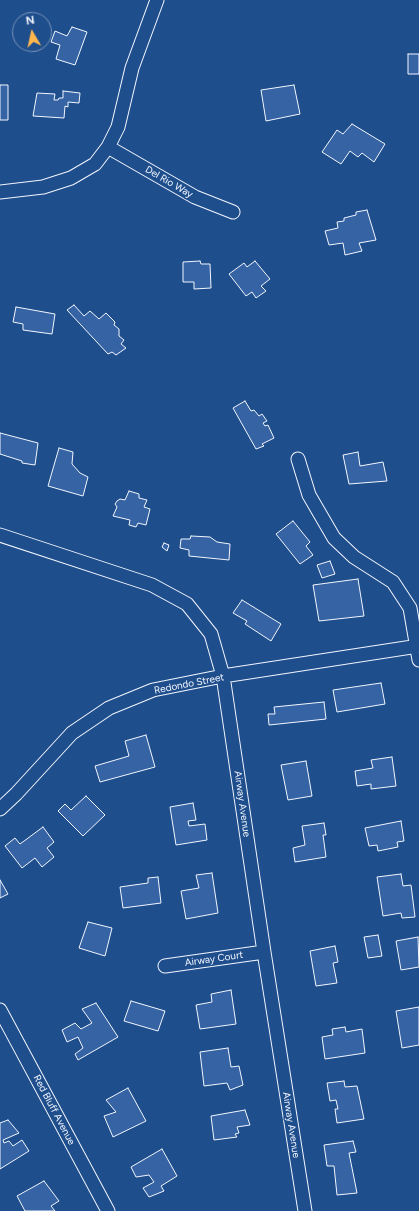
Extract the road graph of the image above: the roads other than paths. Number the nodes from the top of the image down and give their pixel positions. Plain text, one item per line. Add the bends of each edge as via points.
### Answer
1 (157, 0) edge
2 (108, 147) junction
3 (0, 192) edge
4 (233, 212) dead end
5 (298, 459) dead end
6 (0, 535) edge
7 (418, 647) edge
8 (419, 660) edge
9 (223, 676) junction
10 (0, 809) edge
11 (264, 952) junction
12 (165, 966) dead end
13 (0, 1010) edge
14 (108, 1211) edge
15 (305, 1211) edge

1 - 2 street via 132,68 118,127
2 - 3 street via 95,164 71,178 43,187
2 - 4 street, Del Rio Way via 195,197
5 - 7 street via 309,495 334,538 354,557 393,582 410,608
6 - 9 street, Airway Avenue via 152,585 187,604 211,634
7 - 8 street
7 - 9 street, Redondo Street
9 - 10 street, Redondo Street via 153,690 109,708 72,733
9 - 11 street, Airway Avenue
11 - 12 street, Airway Court
11 - 15 street, Airway Avenue
13 - 14 street, Red Bluff Avenue

